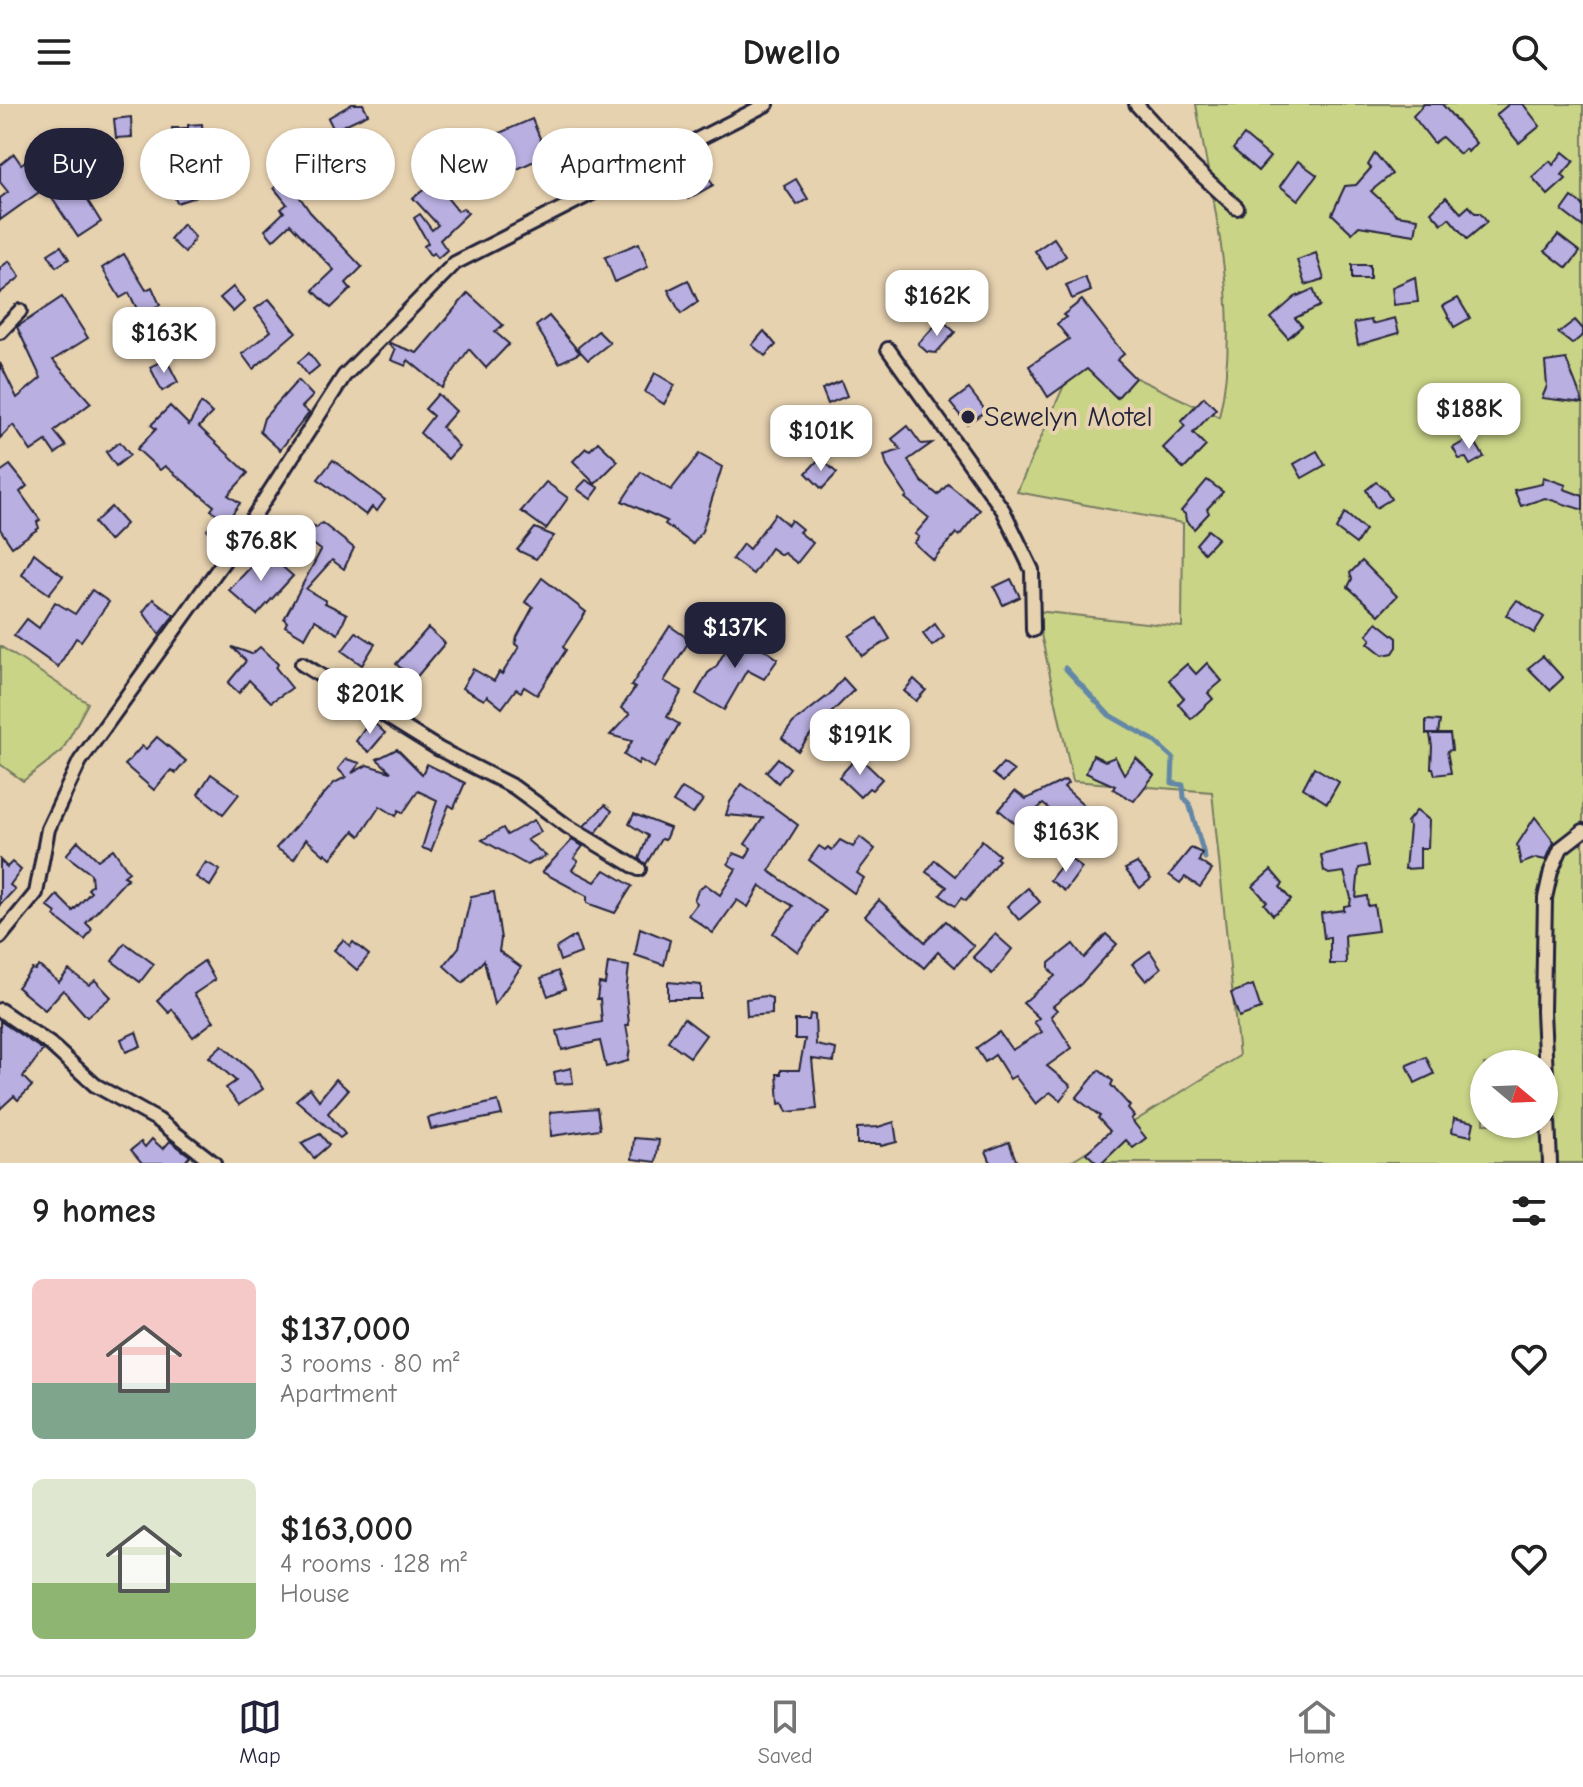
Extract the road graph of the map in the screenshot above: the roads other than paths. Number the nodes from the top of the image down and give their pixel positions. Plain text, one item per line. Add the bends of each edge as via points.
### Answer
1 (767, 104) edge
2 (1136, 104) edge
3 (1237, 208) dead end
4 (20, 311) dead end
5 (0, 332) edge
6 (888, 349) dead end
7 (1033, 630) dead end
8 (302, 664) dead end
9 (1583, 831) edge
10 (639, 869) dead end
11 (0, 937) edge
12 (0, 1010) edge
13 (214, 1163) edge
14 (1550, 1163) edge

1 - 11 street via 455,263 344,376 234,547 80,761 48,829 36,893
2 - 3 street
4 - 5 street
6 - 7 street via 1003,510 1032,570
8 - 10 street via 439,749 514,787
9 - 14 street via 1561,848 1545,898 1543,1011
12 - 13 street via 50,1044 95,1085 158,1120

